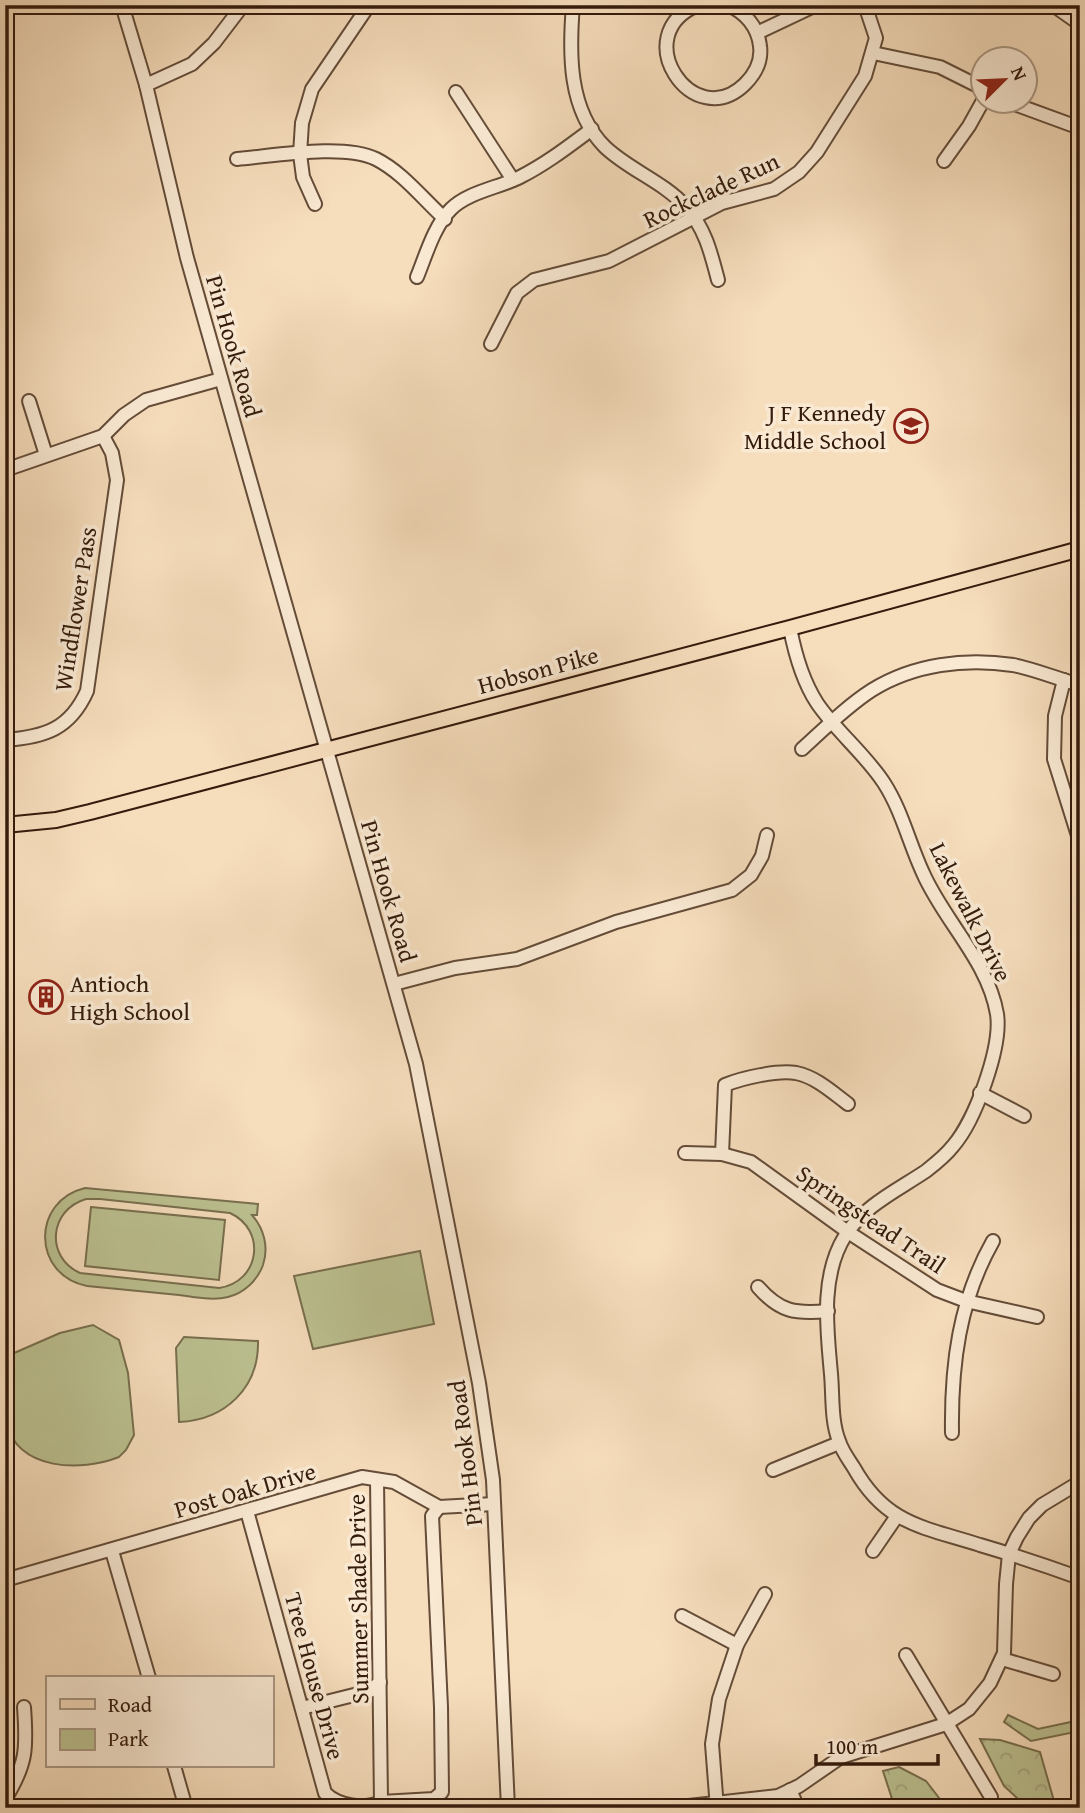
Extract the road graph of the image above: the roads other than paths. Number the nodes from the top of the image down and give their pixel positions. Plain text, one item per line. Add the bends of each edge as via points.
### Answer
1 (121, 5) edge
2 (369, 5) edge
3 (573, 5) edge
4 (698, 5) edge
5 (728, 5) edge
6 (816, 5) edge
7 (865, 5) edge
8 (1053, 5) edge
9 (238, 7) edge
10 (1080, 24) edge
11 (757, 33) junction
12 (873, 53) junction
13 (970, 82) edge
14 (146, 85) junction
15 (456, 92) dead end
16 (1040, 113) edge
17 (975, 116) edge
18 (1080, 128) edge
19 (592, 129) junction
20 (300, 154) junction
21 (237, 159) dead end
22 (944, 161) dead end
23 (513, 180) junction
24 (315, 204) dead end
25 (693, 218) junction
26 (445, 219) junction
27 (417, 277) dead end
28 (718, 280) dead end
29 (491, 344) dead end
30 (221, 379) junction
31 (29, 401) dead end
32 (103, 436) junction
33 (46, 455) junction
34 (5, 470) edge
35 (1080, 549) edge
36 (790, 628) junction
37 (1064, 680) junction
38 (1080, 685) edge
39 (833, 721) junction
40 (5, 740) edge
41 (327, 749) junction
42 (802, 749) dead end
43 (5, 825) edge
44 (767, 835) dead end
45 (1080, 842) edge
46 (394, 984) junction
47 (980, 1093) junction
48 (848, 1104) dead end
49 (1024, 1116) dead end
50 (685, 1153) dead end
51 (722, 1154) junction
52 (848, 1232) junction
53 (993, 1241) dead end
54 (758, 1287) dead end
55 (966, 1301) junction
56 (828, 1311) junction
57 (1037, 1317) dead end
58 (952, 1433) dead end
59 (839, 1443) junction
60 (773, 1470) dead end
61 (377, 1480) junction
62 (1080, 1482) edge
63 (494, 1504) junction
64 (439, 1507) junction
65 (247, 1511) junction
66 (897, 1516) junction
67 (112, 1551) junction
68 (873, 1551) dead end
69 (1009, 1553) junction
70 (1080, 1578) edge
71 (5, 1580) edge
72 (765, 1594) dead end
73 (682, 1616) dead end
74 (737, 1645) junction
75 (906, 1656) dead end
76 (1002, 1659) junction
77 (1053, 1674) dead end
78 (148, 1676) edge
79 (380, 1682) junction
80 (24, 1707) dead end
81 (302, 1708) junction
82 (946, 1724) junction
83 (175, 1768) edge
84 (790, 1790) junction
85 (991, 1797) dead end
86 (5, 1799) edge
87 (381, 1802) junction
88 (716, 1806) edge
89 (186, 1808) edge
90 (508, 1808) edge
91 (671, 1808) edge
92 (798, 1808) edge

1 - 14 street, Pin Hook Road
2 - 20 street via 312,89 302,123
3 - 19 street via 569,46 575,87
4 - 11 street via 676,20 667,39 666,56 677,80 695,94 713,97 739,90 760,60
5 - 11 street via 747,17
6 - 11 street
7 - 12 street, Rockclade Run via 876,38
8 - 10 street
9 - 14 street via 214,43 192,64
12 - 13 street via 940,67
12 - 25 street, Rockclade Run via 865,76 817,152 799,172 774,188 722,203
14 - 30 street, Pin Hook Road
15 - 23 street
16 - 18 street
17 - 22 street
19 - 23 street
19 - 25 street via 604,146 674,195
20 - 21 street
20 - 24 street via 303,177
20 - 26 street via 354,152 376,159
23 - 26 street via 468,197
25 - 28 street via 706,236
25 - 29 street, Rockclade Run via 609,261 534,281 517,293
26 - 27 street
30 - 32 street via 146,400
30 - 41 street, Pin Hook Road
31 - 33 street
32 - 33 street
32 - 40 street, Windflower Pass via 117,480 87,691 80,708 63,725 39,735
33 - 34 street
35 - 36 main road, Hobson Pike
36 - 39 street, Lakewalk Drive via 797,662 817,703
36 - 41 main road, Hobson Pike
37 - 38 street
37 - 39 street via 1016,665 944,663 873,690
37 - 45 street via 1055,716 1054,759
39 - 42 street
39 - 47 street, Lakewalk Drive via 884,783 922,872 985,975 997,1014 997,1037
41 - 43 main road, Hobson Pike via 90,812
41 - 46 street, Pin Hook Road
44 - 46 street via 751,876 732,890 617,922 517,959 455,968
46 - 63 street, Pin Hook Road via 416,1064 480,1383
47 - 49 street
47 - 52 street, Lakewalk Drive via 954,1145 928,1170 874,1205
48 - 51 street via 820,1083 795,1073 724,1085
50 - 51 street, Springstead Trail
51 - 52 street, Springstead Trail via 751,1163
52 - 55 street, Springstead Trail via 937,1290
52 - 56 street, Lakewalk Drive via 833,1263
53 - 55 street
54 - 56 street via 777,1306 790,1311
55 - 57 street, Springstead Trail
55 - 58 street via 953,1358
56 - 59 street, Lakewalk Drive
59 - 60 street
59 - 66 street, Lakewalk Drive via 860,1479
61 - 64 street, Post Oak Drive via 394,1482
61 - 65 street, Post Oak Drive via 362,1478
61 - 79 street, Summer Shade Drive
62 - 69 street via 1055,1495 1028,1518
63 - 64 street
63 - 90 street, Pin Hook Road
64 - 87 street, Tree House Drive via 432,1516 443,1792 434,1799
65 - 67 street, Post Oak Drive
65 - 81 street, Tree House Drive
66 - 68 street
66 - 69 street, Lakewalk Drive via 933,1532
67 - 71 street, Post Oak Drive
67 - 78 street
69 - 70 street, Lakewalk Drive
69 - 76 street
72 - 74 street
73 - 74 street
74 - 88 street via 719,1699 712,1744
75 - 82 street
76 - 77 street
76 - 82 street via 969,1709
79 - 81 street via 370,1691
79 - 87 street, Summer Shade Drive
80 - 86 street via 27,1746 19,1777
81 - 87 street, Tree House Drive via 325,1793 342,1804 373,1806
82 - 84 street via 841,1757
82 - 85 street
83 - 89 street
84 - 88 street
84 - 92 street
88 - 91 street

